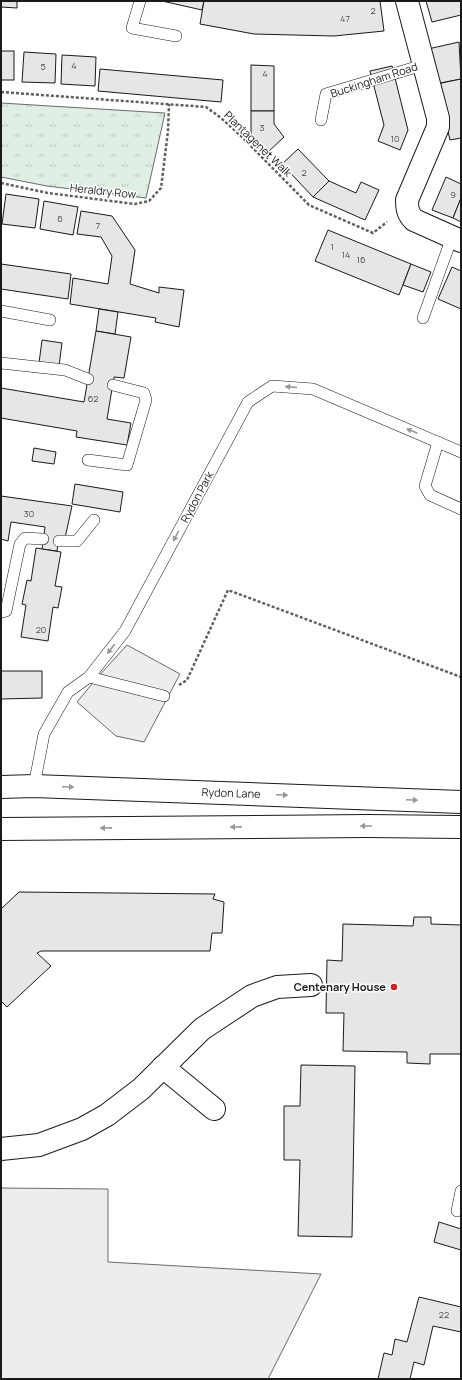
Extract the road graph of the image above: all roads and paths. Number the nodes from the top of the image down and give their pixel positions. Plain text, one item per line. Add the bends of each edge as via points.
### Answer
1 (140, 1) edge
2 (407, 1) edge
3 (176, 36) dead end
4 (422, 65) junction
5 (1, 92) edge
6 (169, 104) junction
7 (321, 120) dead end
8 (1, 183) edge
9 (373, 233) dead end
10 (457, 239) edge
11 (1, 311) edge
12 (423, 318) dead end
13 (50, 320) dead end
14 (1, 363) edge
15 (88, 379) dead end
16 (113, 385) dead end
17 (438, 442) junction
18 (461, 452) edge
19 (88, 460) dead end
20 (461, 509) edge
21 (94, 520) dead end
22 (43, 539) dead end
23 (58, 541) dead end
24 (1, 612) edge
25 (90, 677) junction
26 (461, 677) edge
27 (164, 696) joint
28 (34, 786) junction
29 (1, 787) edge
30 (461, 802) edge
31 (461, 827) edge
32 (1, 829) edge
33 (311, 985) dead end
34 (163, 1067) junction
35 (214, 1109) dead end
36 (1, 1149) edge
37 (461, 1191) edge
38 (457, 1211) dead end

1 - 3 lane via 132,28
2 - 4 main road, Buckingham Road
4 - 7 lane, Buckingham Road via 326,94
4 - 10 main road, Buckingham Road via 442,126 407,200 407,208 414,220
5 - 6 path, Plantagenet Walk
6 - 8 path, Heraldry Row via 161,188 149,201 134,204 48,193
6 - 9 path, Plantagenet Walk via 206,107 241,136 309,206
10 - 12 lane
11 - 13 lane
14 - 15 lane via 65,370
16 - 19 lane via 144,393 146,400 127,465
17 - 18 lane, Rydon Park
17 - 20 lane via 425,486 430,495
17 -> 25 lane, Rydon Park via 313,389 272,386 248,402 125,631
21 - 23 lane via 77,541
22 - 24 lane via 25,538 20,544 6,611
25 - 27 lane
25 - 28 lane, Rydon Park via 68,692 44,734
26 - 27 path via 228,590 187,680
28 - 29 main road, Rydon Lane
28 -> 30 main road, Rydon Lane
31 -> 32 main road
33 - 34 main road via 277,987 252,996 202,1029
34 - 35 main road
34 - 36 main road via 141,1089 107,1115 82,1129 38,1145
37 - 38 lane

